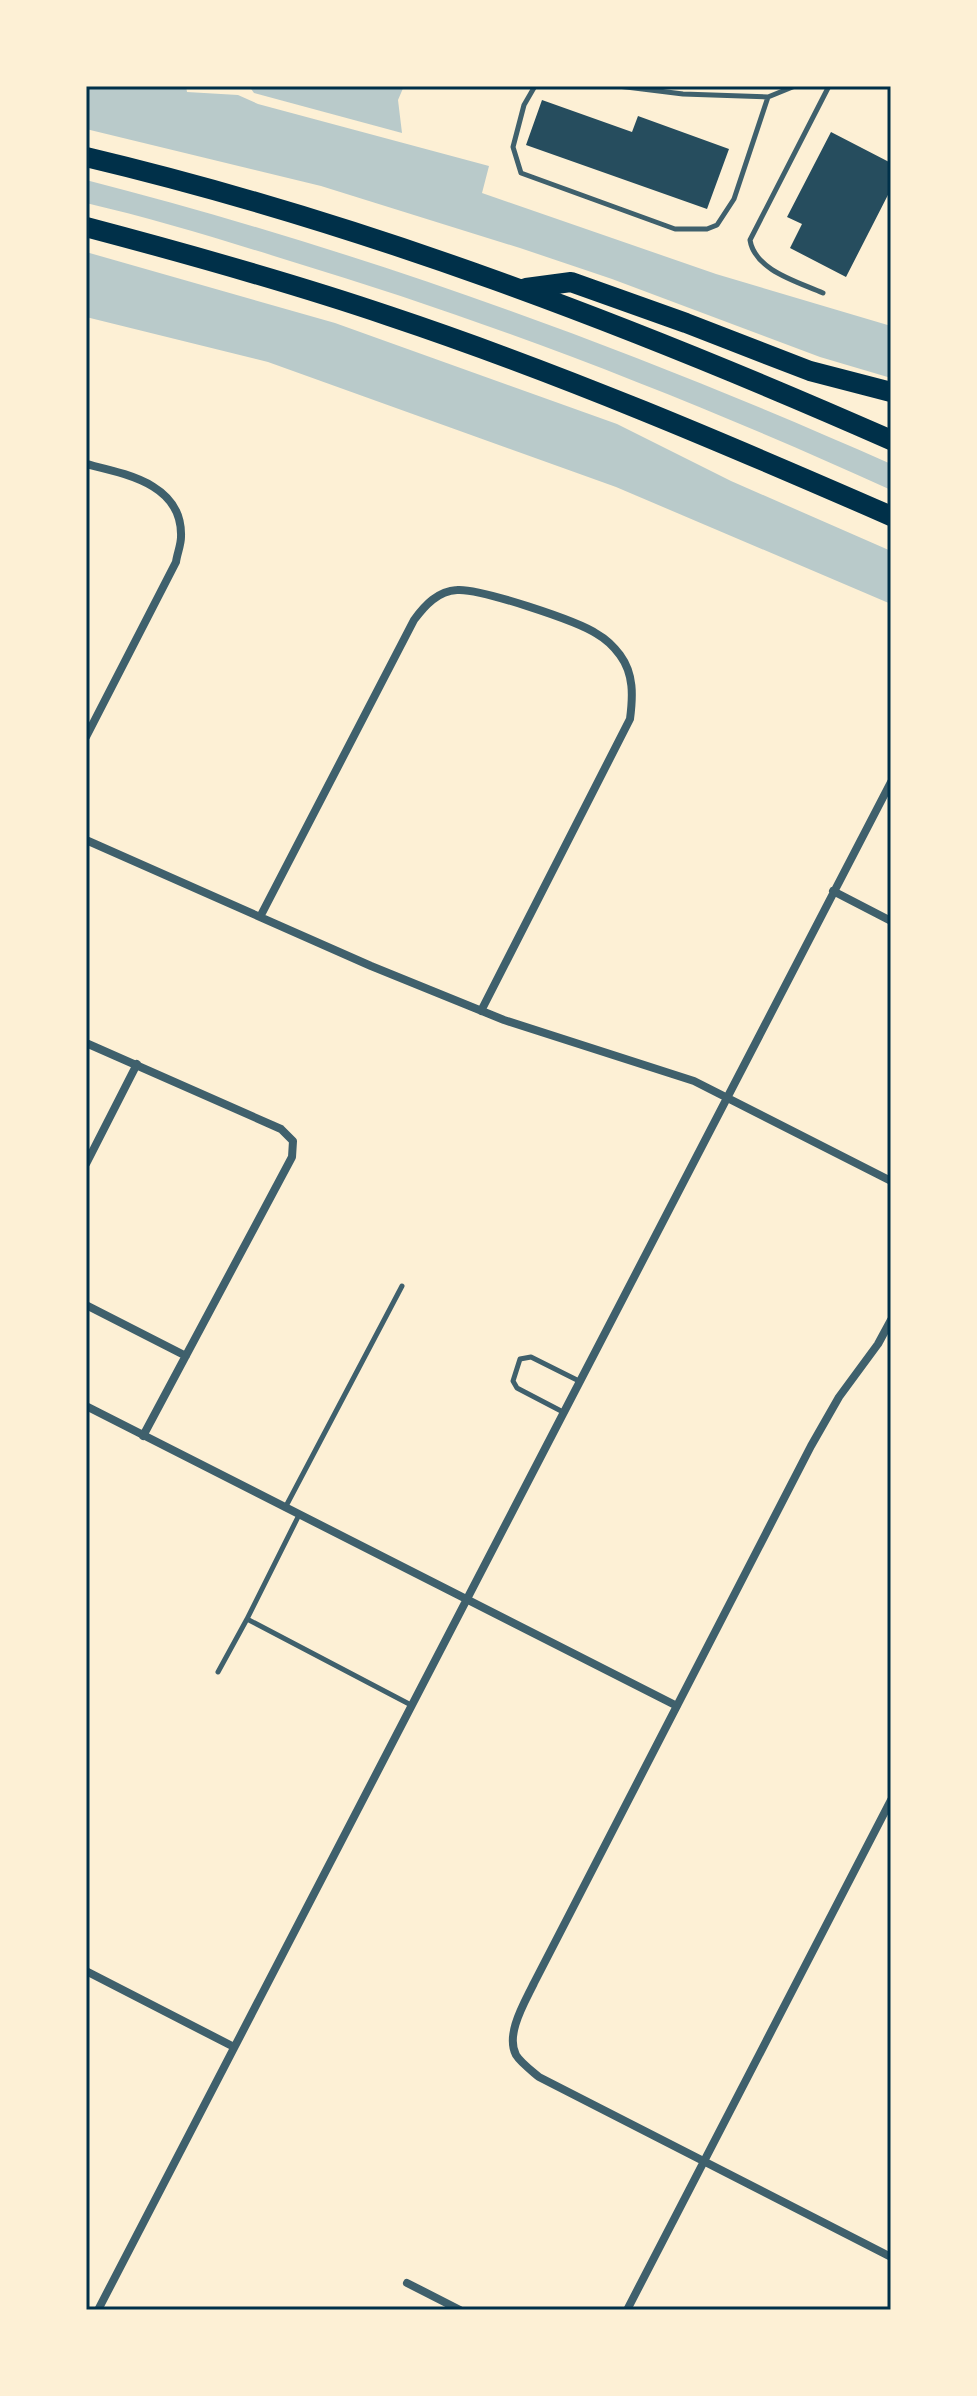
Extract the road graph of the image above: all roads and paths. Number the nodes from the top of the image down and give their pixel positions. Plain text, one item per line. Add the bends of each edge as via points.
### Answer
1 (535, 86) edge
2 (618, 86) edge
3 (795, 86) edge
4 (829, 86) edge
5 (768, 97) junction
6 (86, 157) edge
7 (86, 227) edge
8 (522, 289) junction
9 (823, 293) dead end
10 (891, 392) edge
11 (891, 440) edge
12 (86, 464) edge
13 (891, 516) edge
14 (86, 737) edge
15 (891, 782) edge
16 (86, 840) edge
17 (833, 891) junction
18 (260, 917) junction
19 (891, 921) edge
20 (481, 1011) junction
21 (86, 1043) edge
22 (137, 1064) junction
23 (726, 1098) junction
24 (86, 1164) edge
25 (891, 1181) edge
26 (402, 1286) dead end
27 (86, 1305) edge
28 (891, 1320) edge
29 (186, 1356) junction
30 (579, 1381) junction
31 (86, 1406) edge
32 (563, 1412) junction
33 (143, 1436) junction
34 (285, 1508) junction
35 (299, 1515) junction
36 (466, 1599) junction
37 (247, 1619) junction
38 (218, 1672) dead end
39 (411, 1705) junction
40 (677, 1706) junction
41 (891, 1800) edge
42 (86, 1971) edge
43 (234, 2047) junction
44 (704, 2162) junction
45 (891, 2257) edge
46 (407, 2283) dead end
47 (98, 2310) edge
48 (460, 2310) edge
49 (627, 2310) edge

1 - 5 lane via 513,147 521,173 675,229 717,225 734,199
2 - 5 lane
3 - 5 lane
4 - 9 lane via 750,240 752,250 770,268
6 - 8 highway via 344,229
7 - 13 highway via 310,291 514,360 702,433
8 - 10 highway via 571,282 810,371
8 - 11 highway
12 - 14 street via 159,488 177,512 181,537 176,562
15 - 17 street
16 - 18 street
17 - 19 street
17 - 23 street
18 - 20 street
18 - 20 street via 424,606 460,589 583,626 609,643 627,667 630,719
20 - 23 street via 694,1081
21 - 22 street
22 - 24 street
22 - 29 street via 281,1129 293,1141 292,1157
23 - 25 street
23 - 30 street
26 - 34 lane
27 - 29 street
28 - 40 street via 811,1446
29 - 33 street
30 - 32 street
30 - 32 lane via 531,1357 520,1359 513,1381 517,1388
31 - 33 street
32 - 36 street
33 - 34 street
34 - 35 street
35 - 36 street
35 - 37 lane
36 - 39 street
36 - 40 street
37 - 38 lane
37 - 39 lane
39 - 43 street
40 - 44 street via 519,2014 514,2039 516,2054 539,2077
41 - 44 street
42 - 43 street
43 - 47 street
44 - 45 street
44 - 49 street
46 - 48 street

